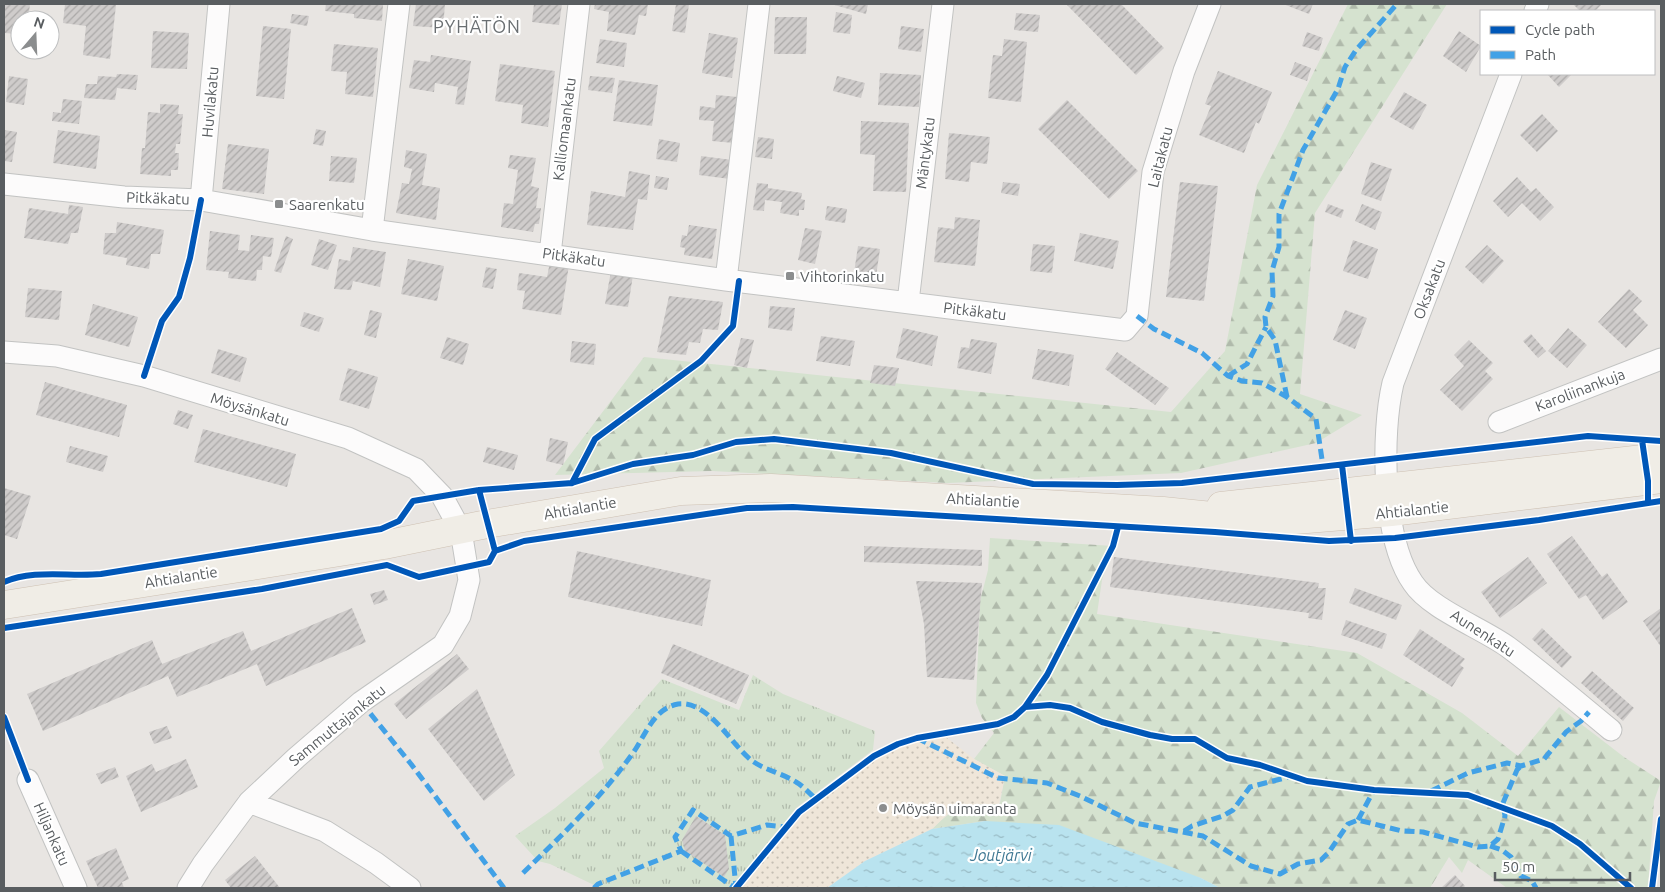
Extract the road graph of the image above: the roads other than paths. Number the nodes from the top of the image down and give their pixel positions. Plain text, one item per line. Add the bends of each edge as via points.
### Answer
1 (219, 4) edge
2 (399, 4) edge
3 (578, 4) edge
4 (760, 4) edge
5 (943, 4) edge
6 (1210, 4) edge
7 (1511, 75) edge
8 (4, 184) edge
9 (201, 200) junction
10 (372, 230) junction
11 (550, 254) junction
12 (726, 280) junction
13 (908, 302) junction
14 (1138, 316) joint
15 (4, 352) edge
16 (1661, 359) edge
17 (1499, 422) dead end
18 (1661, 457) edge
19 (1661, 479) edge
20 (1389, 500) junction
21 (461, 531) junction
22 (4, 605) edge
23 (1611, 730) dead end
24 (28, 780) dead end
25 (249, 802) junction
26 (76, 888) edge
27 (188, 888) edge
28 (410, 888) edge

1 - 9 street, Huvilakatu
2 - 10 street
3 - 11 street, Kalliomaankatu
4 - 12 street
5 - 13 street, Mäntykatu
6 - 14 street, Laitakatu via 1184,71 1153,172
7 - 20 street, Oksakatu via 1393,383 1385,430 1384,460
8 - 9 street, Pitkäkatu via 124,197
9 - 10 street, Pitkäkatu
10 - 11 street, Pitkäkatu
11 - 12 street, Pitkäkatu
12 - 13 street, Pitkäkatu
13 - 14 street, Pitkäkatu via 1125,330
15 - 21 street, Möysänkatu via 57,356 144,376 348,438 416,469 442,496
16 - 17 street, Karoliinankuja
18 - 20 main road, Ahtialantie
19 - 20 main road, Ahtialantie
20 - 21 main road, Ahtialantie via 1163,511 856,492 681,491
20 - 23 street, Aunenkatu via 1398,552 1414,585 1507,646
21 - 22 main road, Ahtialantie
21 - 25 street, Sammuttajankatu via 469,580 460,616 443,645 361,702
24 - 26 street, Hiljankatu
25 - 27 street, Sammuttajankatu
25 - 28 street via 324,831

